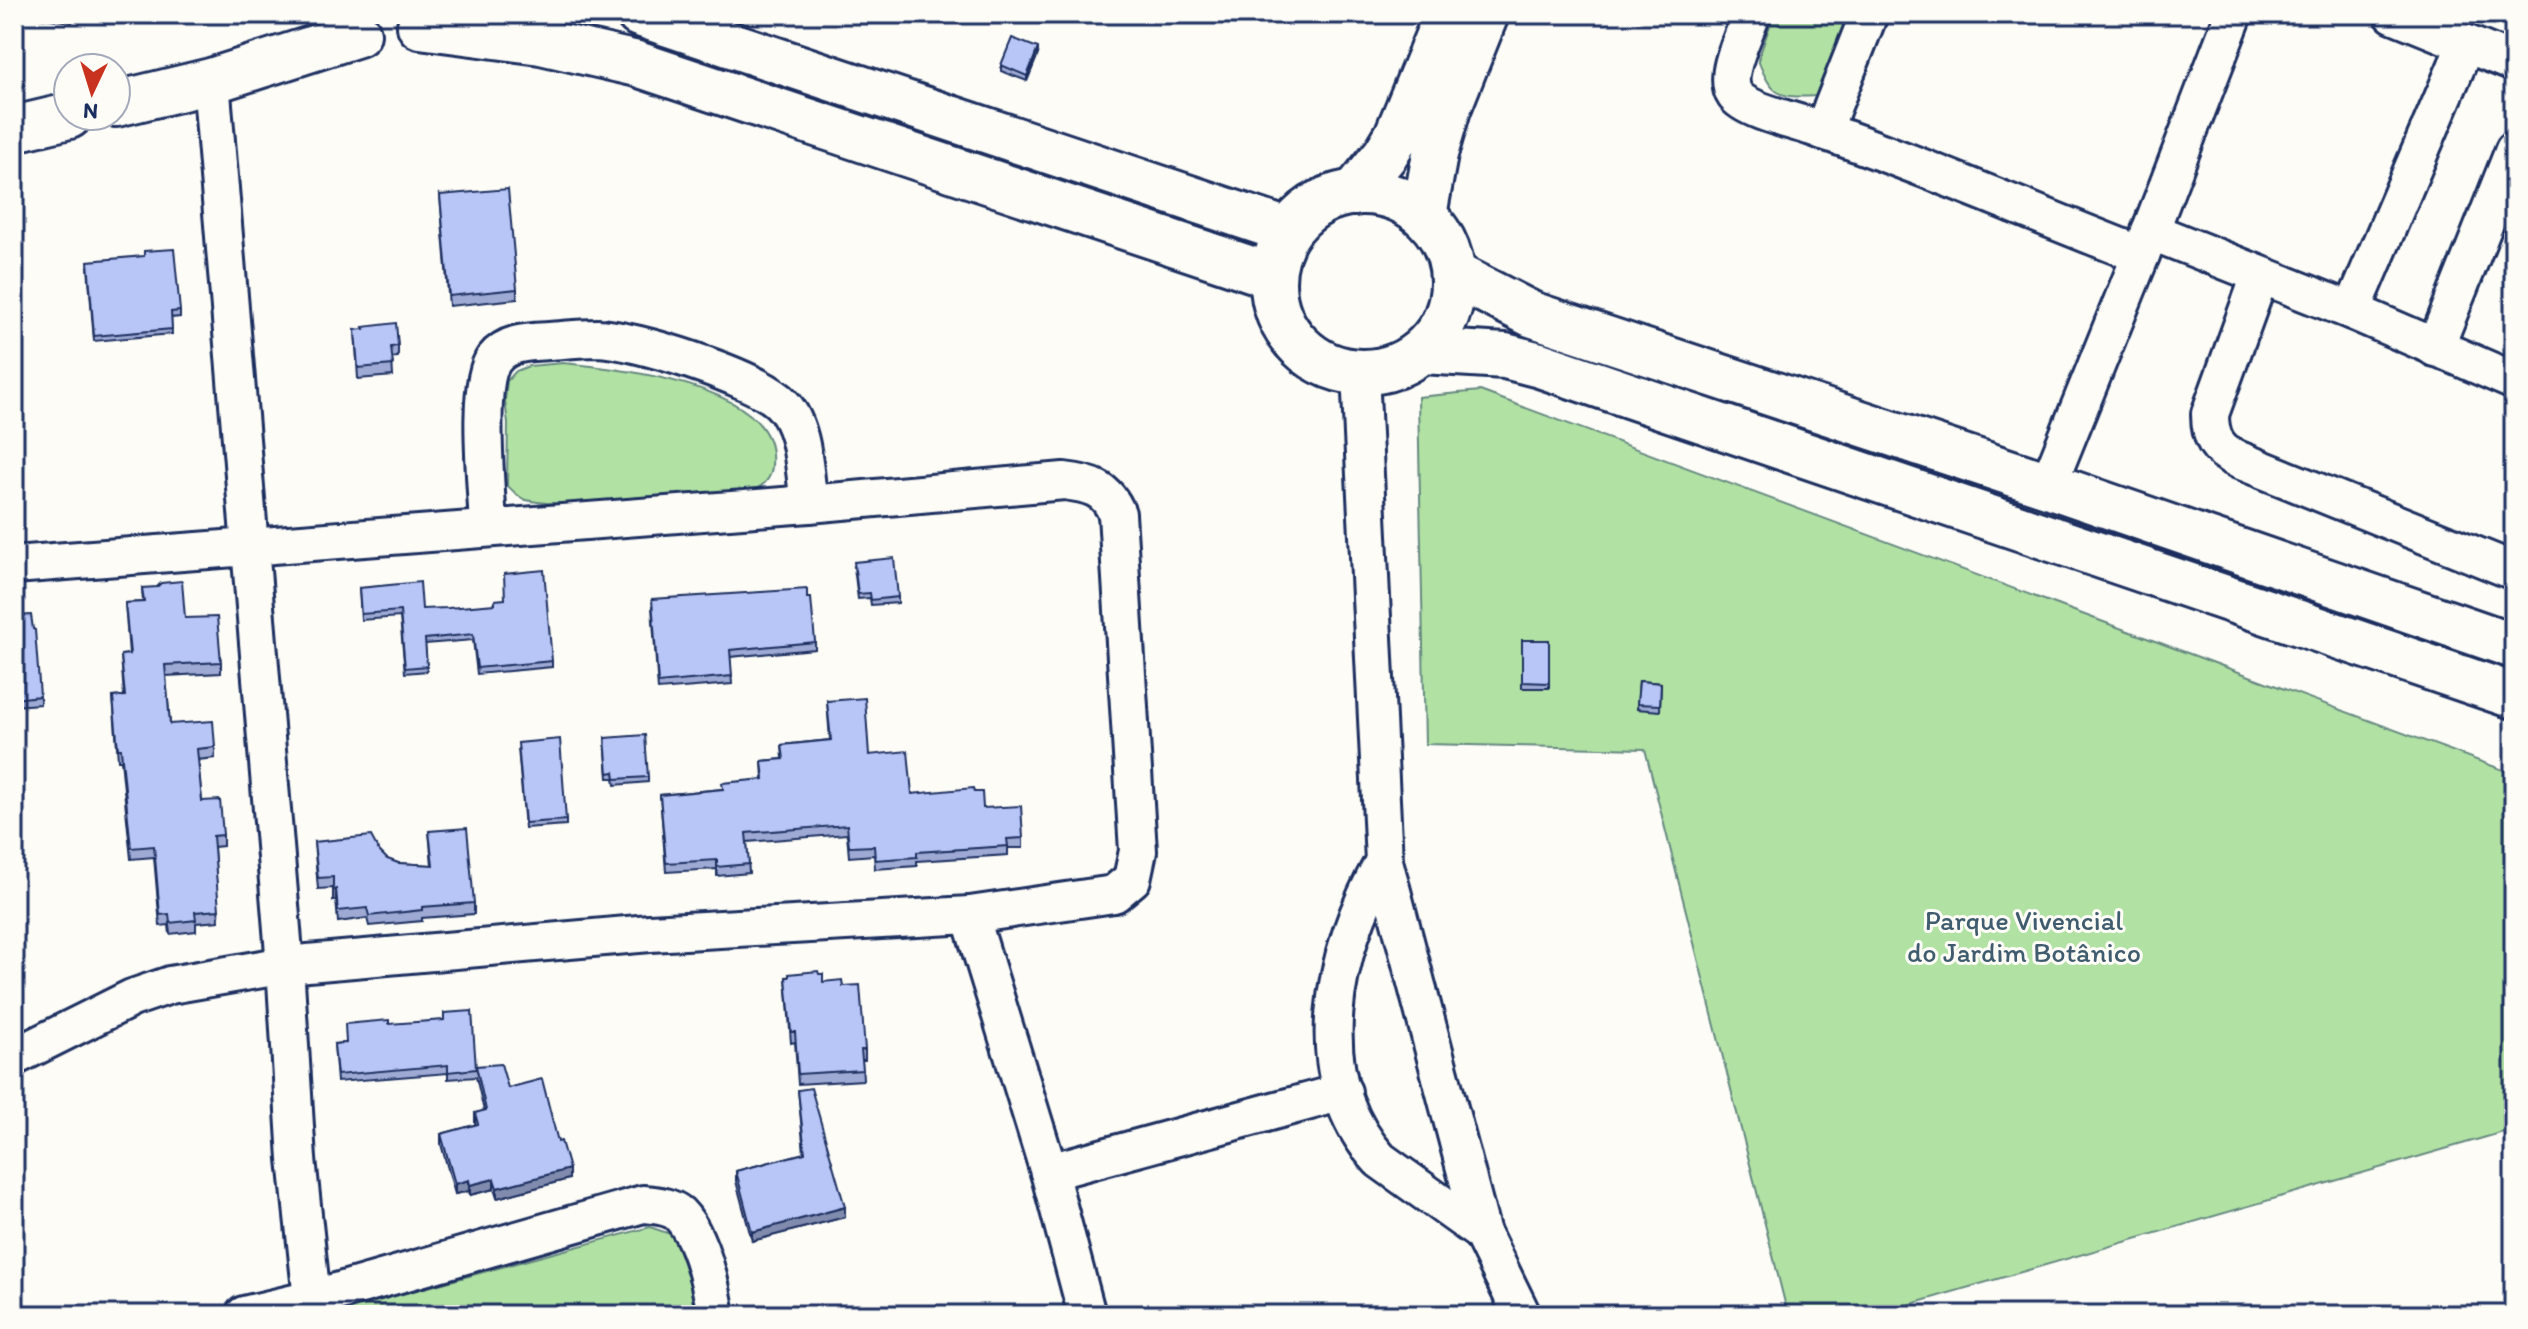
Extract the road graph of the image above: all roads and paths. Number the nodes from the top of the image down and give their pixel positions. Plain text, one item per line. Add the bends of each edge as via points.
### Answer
1 (639, 14) edge
2 (1447, 14) edge
3 (1486, 14) edge
4 (1752, 14) edge
5 (1869, 14) edge
6 (2234, 14) edge
7 (2393, 14) edge
8 (425, 20) edge
9 (345, 24) edge
10 (2466, 44) junction
11 (2514, 63) edge
12 (211, 81) junction
13 (132, 100) edge
14 (52, 120) edge
15 (14, 129) edge
16 (1823, 131) junction
17 (2514, 150) edge
18 (1354, 193) junction
19 (1424, 215) junction
20 (1288, 231) junction
21 (2146, 243) junction
22 (1453, 274) junction
23 (1272, 276) junction
24 (2260, 276) junction
25 (2352, 311) junction
26 (2435, 348) junction
27 (1422, 351) junction
28 (1360, 373) junction
29 (2514, 381) edge
30 (2048, 485) junction
31 (809, 504) junction
32 (488, 527) junction
33 (248, 546) junction
34 (14, 565) edge
35 (2514, 571) edge
36 (2514, 646) edge
37 (2514, 696) edge
38 (1384, 861) junction
39 (970, 915) junction
40 (285, 965) junction
41 (14, 1057) edge
42 (1343, 1092) junction
43 (1049, 1172) junction
44 (1482, 1233) junction
45 (314, 1307) edge
46 (244, 1315) edge
47 (716, 1315) edge
48 (1087, 1315) edge
49 (1522, 1315) edge

1 - 20 street
2 - 18 street via 1397,135
3 - 19 street via 1448,109
4 - 16 street via 1731,69 1734,94 1746,104
5 - 16 street
6 - 21 street
7 - 10 street
8 - 9 street via 401,36 379,39
8 - 23 street via 637,64
9 - 12 street
10 - 11 street
10 - 25 street
12 - 13 street
12 - 33 street
14 - 15 street
16 - 21 street
17 - 26 street
18 - 19 street via 1379,194
18 - 20 street via 1328,199
19 - 22 street via 1444,242
20 - 23 street
21 - 24 street
21 - 30 street
22 - 27 street via 1451,302 1441,329
22 - 30 street via 1531,314
23 - 28 street via 1275,304 1287,331 1306,352 1331,367
24 - 25 street
24 - 35 street via 2210,414 2215,444 2239,460
25 - 26 street
26 - 29 street
27 - 28 street via 1393,367
27 - 37 street via 1505,356 1540,365
28 - 38 street
30 - 36 street
31 - 32 street
31 - 32 street via 792,417 779,401 753,386 677,355 600,338 524,342 504,349 492,361 487,379
31 - 39 street via 1064,481 1100,488 1112,500 1138,851 1132,879 1114,894
32 - 33 street
33 - 34 street
33 - 40 street
38 - 42 street via 1365,895 1337,983 1333,1050
38 - 44 street
39 - 40 street via 650,933
39 - 43 street
40 - 41 street via 170,985 132,998
40 - 45 street via 297,1159
42 - 43 street
42 - 44 street via 1367,1147
43 - 48 street
44 - 49 street
45 - 46 street
45 - 47 street via 643,1204 678,1212 691,1231

